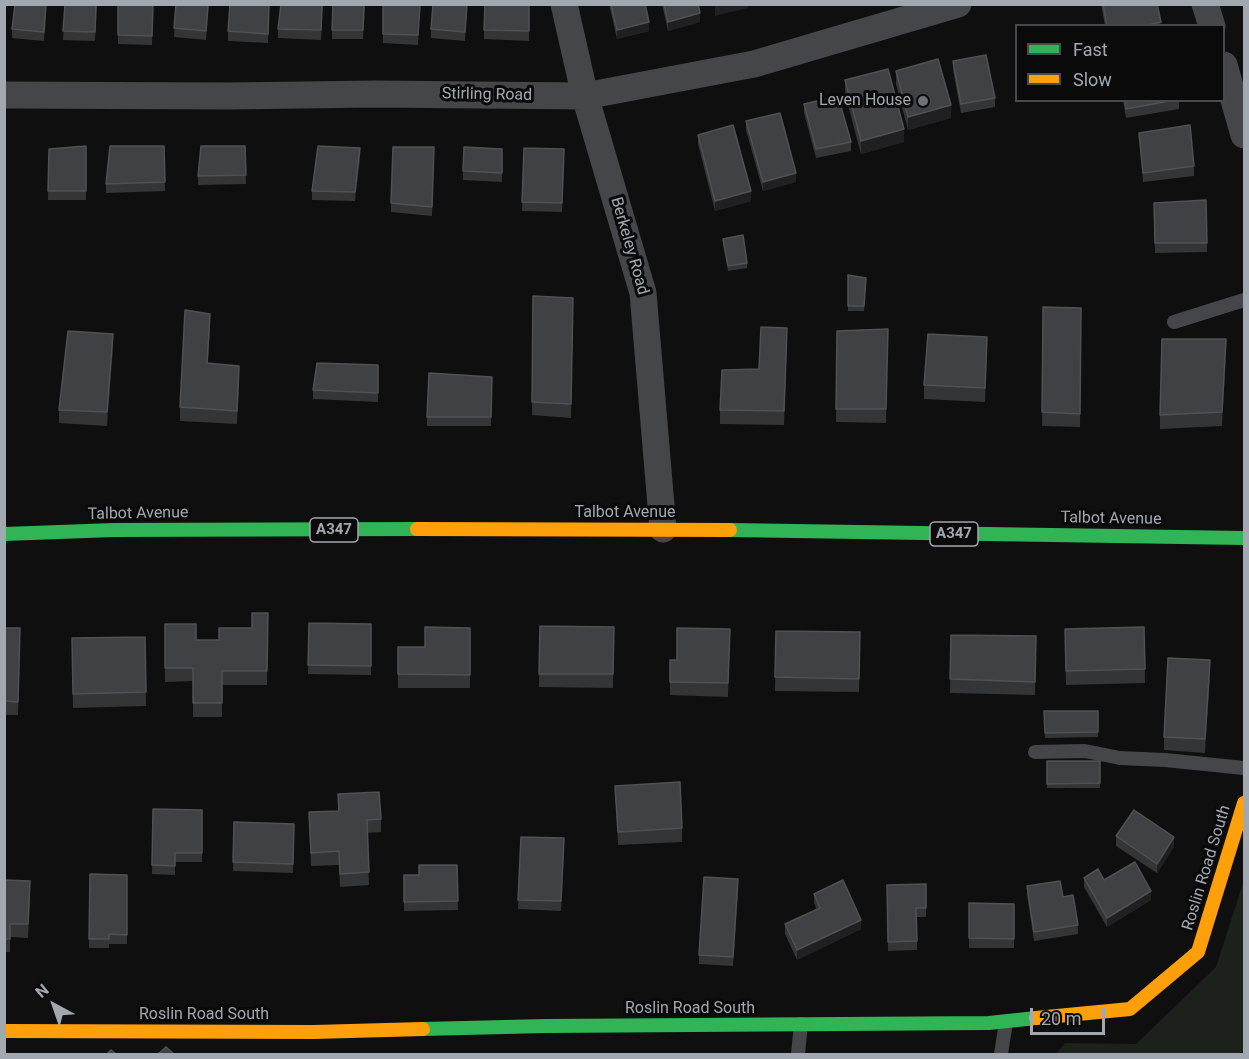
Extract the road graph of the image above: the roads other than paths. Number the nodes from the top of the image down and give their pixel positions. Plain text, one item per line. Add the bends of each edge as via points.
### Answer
1 (564, 4) edge
2 (958, 4) edge
3 (1205, 4) edge
4 (1211, 24) edge
5 (1225, 68) edge
6 (4, 95) edge
7 (585, 96) junction
8 (1245, 135) edge
9 (1245, 300) edge
10 (1174, 322) dead end
11 (663, 530) junction
12 (4, 534) edge
13 (1245, 538) edge
14 (1035, 752) dead end
15 (1245, 768) edge
16 (1245, 803) edge
17 (1240, 838) edge
18 (1006, 1022) junction
19 (801, 1024) junction
20 (4, 1031) edge
21 (798, 1054) edge
22 (1001, 1054) edge

1 - 7 street, Berkeley Road
2 - 7 street, Stirling Road via 754,64
3 - 4 street
5 - 8 street
6 - 7 street, Stirling Road
7 - 11 street, Berkeley Road via 644,293
9 - 10 lane
11 - 12 street, Talbot Avenue / A347 via 114,530
11 - 13 street, Talbot Avenue / A347
14 - 15 lane via 1085,751 1120,758
16 - 17 street, Roslin Road South
17 - 18 street, Roslin Road South via 1198,952 1130,1009
18 - 19 street, Roslin Road South
18 - 22 lane
19 - 20 street, Roslin Road South via 314,1032
19 - 21 lane

